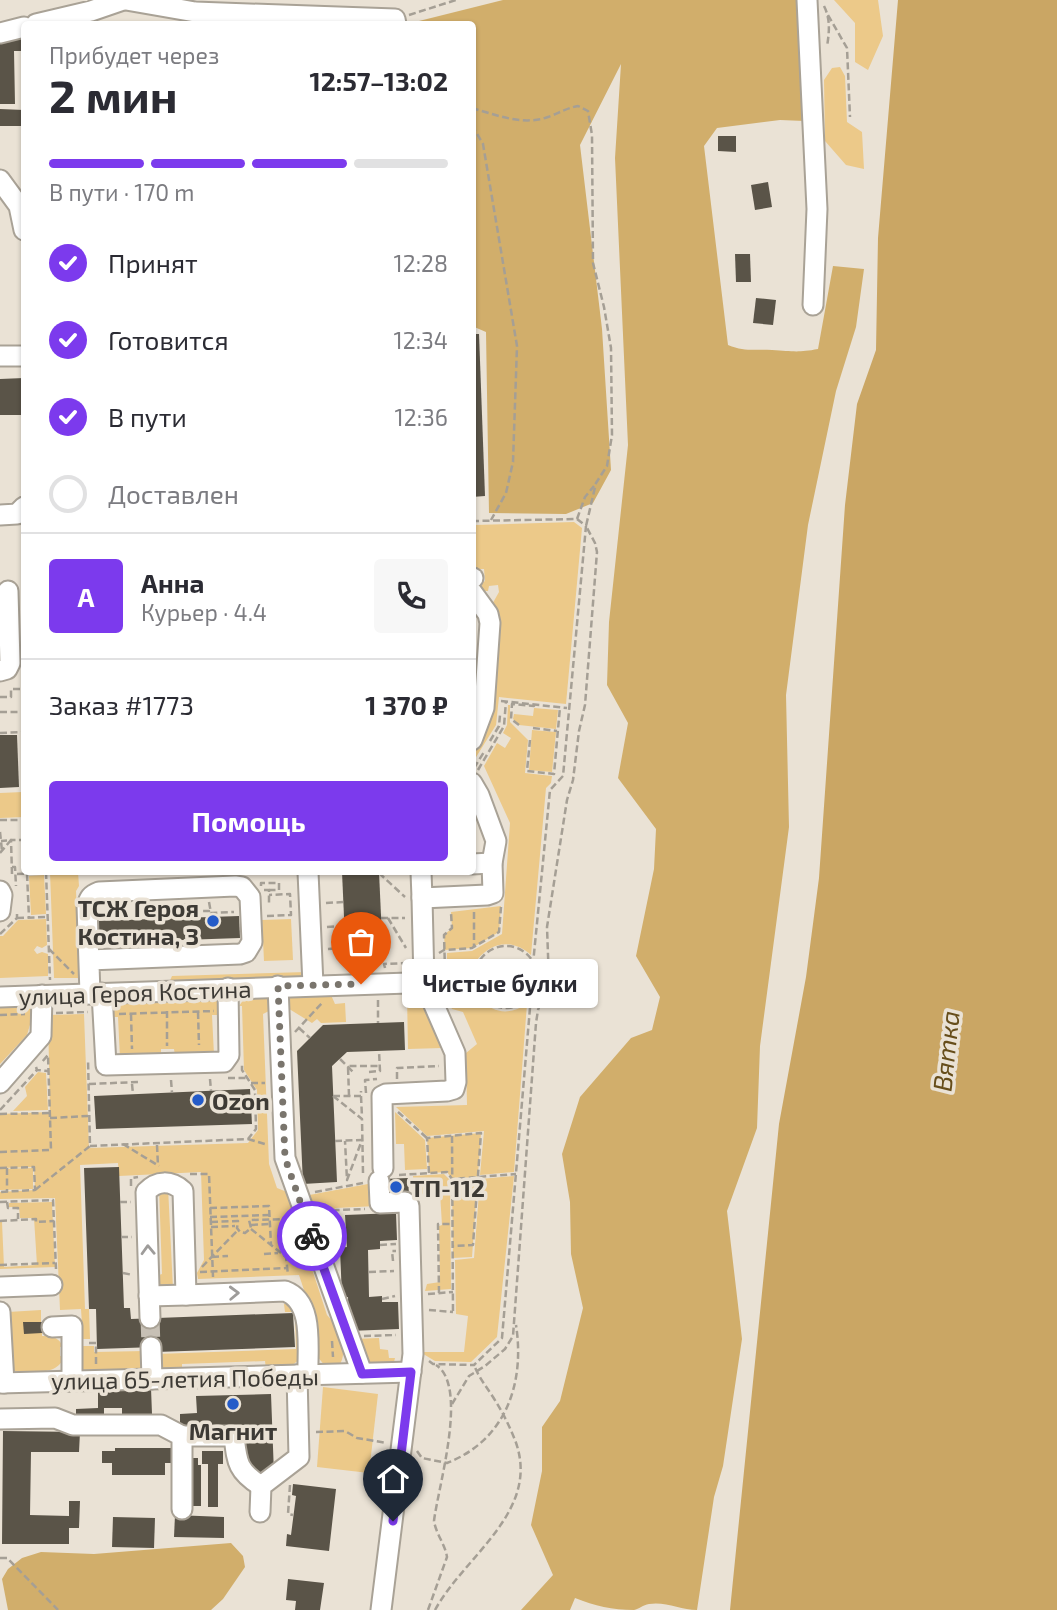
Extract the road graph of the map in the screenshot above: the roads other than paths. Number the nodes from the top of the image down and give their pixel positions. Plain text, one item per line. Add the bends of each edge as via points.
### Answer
1 (125, 0) edge
2 (807, 0) edge
3 (97, 18) edge
4 (67, 21) edge
5 (376, 21) edge
6 (21, 28) edge
7 (0, 33) edge
8 (0, 180) edge
9 (21, 216) edge
10 (813, 305) dead end
11 (0, 356) edge
12 (21, 356) edge
13 (21, 510) edge
14 (0, 515) edge
15 (11, 591) edge
16 (476, 598) edge
17 (481, 643) edge
18 (0, 671) edge
19 (476, 729) edge
20 (477, 775) edge
21 (482, 864) edge
22 (308, 875) edge
23 (421, 875) edge
24 (0, 891) edge
25 (422, 898) junction
26 (9, 915) edge
27 (89, 960) junction
28 (429, 977) junction
29 (313, 985) junction
30 (278, 986) junction
31 (46, 987) junction
32 (0, 997) edge
33 (228, 997) junction
34 (98, 999) junction
35 (0, 1083) edge
36 (54, 1278) road end
37 (0, 1287) edge
38 (186, 1295) junction
39 (149, 1296) junction
40 (0, 1312) edge
41 (150, 1318) tunnel mouth
42 (52, 1327) dead end
43 (151, 1347) tunnel mouth
44 (412, 1363) junction
45 (362, 1374) junction
46 (303, 1375) junction
47 (152, 1379) junction
48 (72, 1381) junction
49 (2, 1383) edge
50 (0, 1419) edge
51 (182, 1436) junction
52 (261, 1486) junction
53 (182, 1508) dead end
54 (260, 1512) dead end
55 (381, 1610) edge

1 - 3 street
1 - 5 street via 195,12
2 - 10 street via 817,209
3 - 4 street
6 - 7 street
8 - 9 street
11 - 12 street
13 - 14 street
15 - 18 street via 10,663
16 - 17 street via 489,616
17 - 19 street via 484,708
20 - 21 street via 486,832 496,845
21 - 25 street via 494,890 490,895
22 - 29 street
23 - 25 street
24 - 26 street
25 - 28 street
27 - 27 street via 88,899 92,894 235,886 250,897 252,942 246,952
27 - 34 street
28 - 29 street, улица Героя Костина
28 - 44 street via 455,1053 456,1082 454,1089 447,1091 382,1096 378,1177 380,1203 405,1202 409,1206 419,1294
29 - 30 street, улица Героя Костина
30 - 33 street, улица Героя Костина
30 - 45 street via 285,1158
31 - 32 street, улица Героя Костина
31 - 34 street, улица Героя Костина
31 - 35 street via 41,1036
33 - 34 street, улица Героя Костина
33 - 34 street via 227,1060 106,1065
36 - 37 street
38 - 39 street
39 -> 38 street via 146,1192 163,1182 183,1191
38 -> 46 street via 292,1293 306,1317
39 - 41 street
40 - 49 street
42 - 48 street via 72,1326
43 - 47 street
44 - 45 street, улица 65-летия Победы
44 - 55 street
45 - 46 street, улица 65-летия Победы
46 - 47 street, улица 65-летия Победы
46 - 52 street via 299,1457
47 - 48 street, улица 65-летия Победы
48 - 49 street, улица 65-летия Победы
50 - 51 street via 161,1426
51 - 52 street via 234,1436 237,1465
51 - 53 street
52 - 54 street

